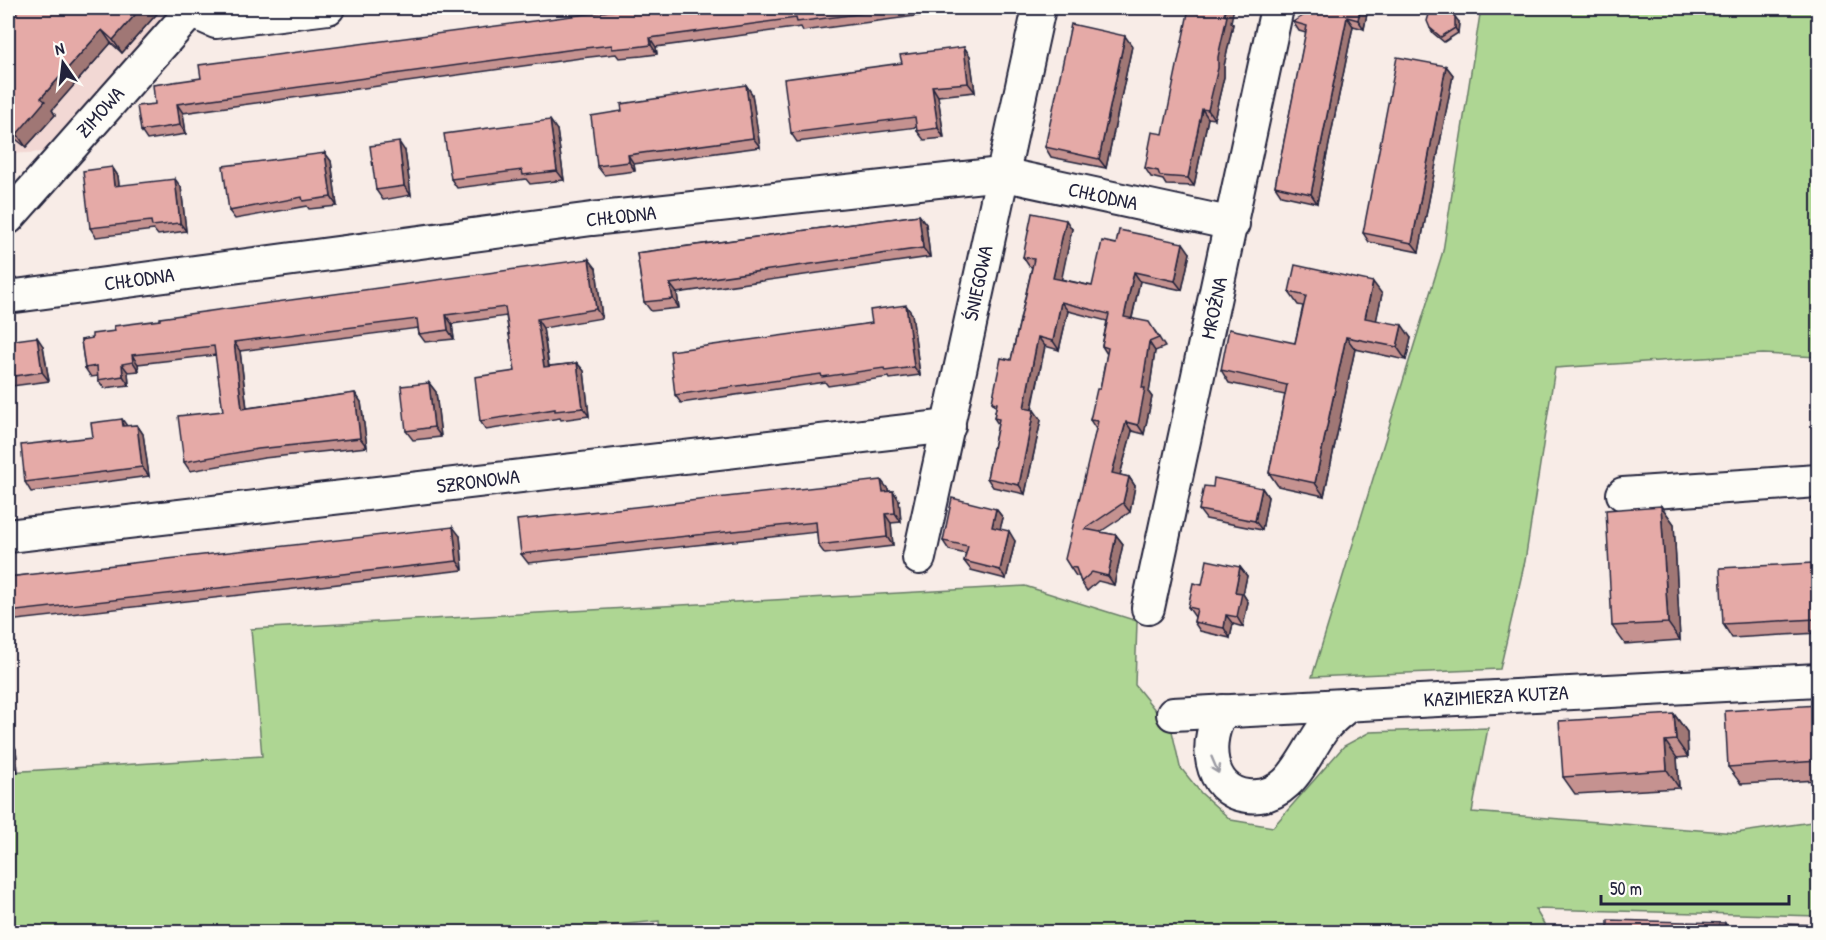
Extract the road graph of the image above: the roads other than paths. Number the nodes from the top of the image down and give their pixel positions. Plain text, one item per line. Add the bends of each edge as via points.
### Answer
1 (328, 8) edge
2 (1039, 8) edge
3 (1277, 8) edge
4 (192, 9) edge
5 (1001, 174) junction
6 (12, 202) edge
7 (1233, 224) junction
8 (8, 297) edge
9 (949, 426) junction
10 (1818, 481) edge
11 (1623, 494) dead end
12 (8, 536) edge
13 (919, 558) dead end
14 (1148, 608) dead end
15 (1818, 680) edge
16 (1350, 704) junction
17 (1223, 711) junction
18 (1173, 714) dead end

1 - 4 street via 216,22
2 - 5 street, ŚNIEGOWA
3 - 7 street, MROŹNA
4 - 6 street, ZIMOWA
5 - 7 street, CHŁODNA
5 - 8 street, CHŁODNA via 592,219
5 - 9 street, ŚNIEGOWA
7 - 14 street, MROŹNA
9 - 12 street, SZRONOWA
9 - 13 street, ŚNIEGOWA
10 - 11 street
15 - 16 street, KAZIMIERZA KUTZA
16 - 17 street, KAZIMIERZA KUTZA
17 -> 16 street via 1214,724 1211,761 1221,779 1234,791 1249,796 1271,792 1290,781 1323,729
17 - 18 street, KAZIMIERZA KUTZA

